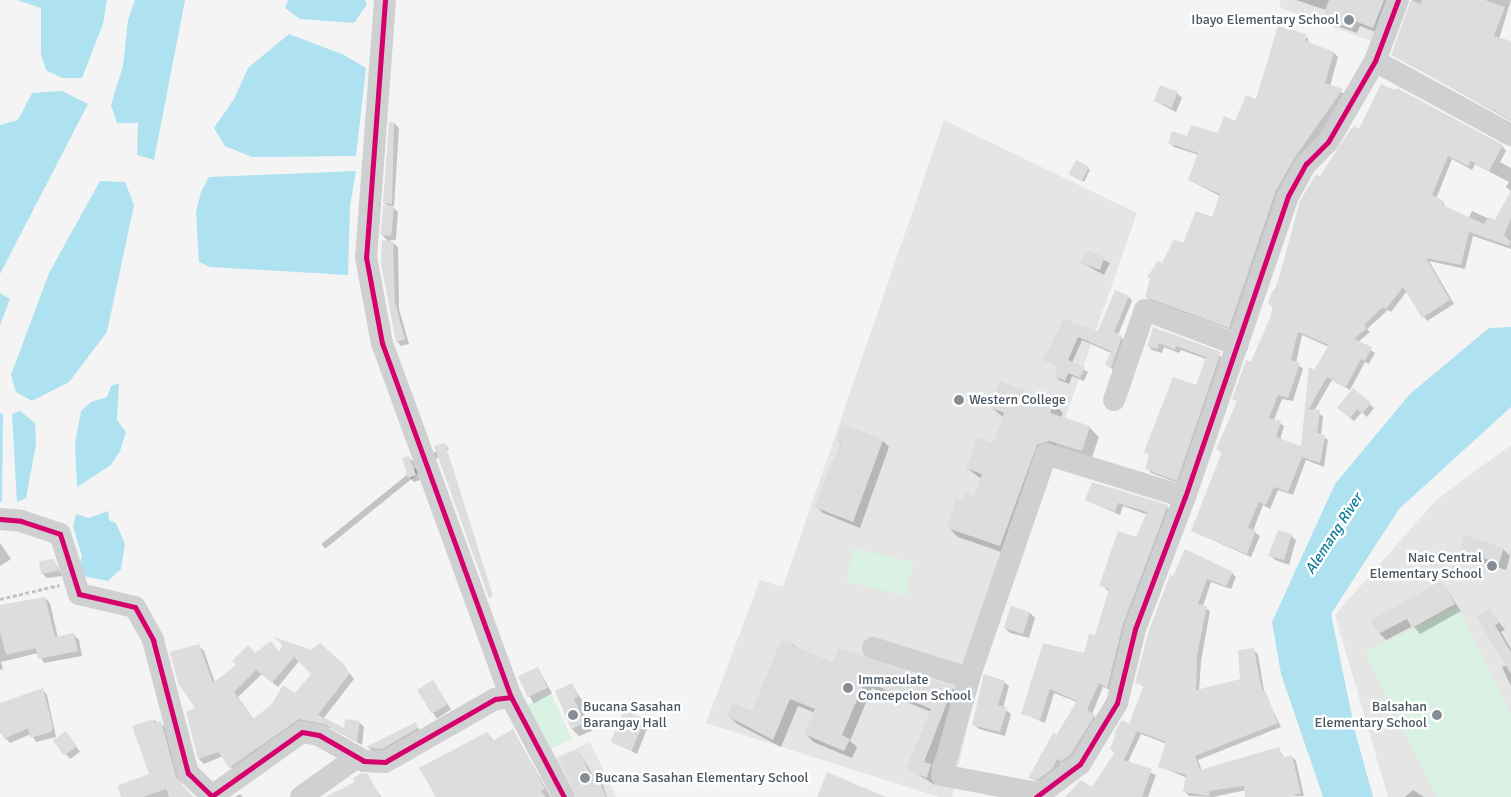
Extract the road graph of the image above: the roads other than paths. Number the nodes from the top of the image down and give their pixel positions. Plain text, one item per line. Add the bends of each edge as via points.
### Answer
1 (384, 0) edge
2 (1398, 0) edge
3 (1375, 61) junction
4 (1511, 135) edge
5 (1238, 345) junction
6 (1114, 400) dead end
7 (1185, 497) junction
8 (0, 519) edge
9 (873, 648) dead end
10 (969, 678) junction
11 (511, 697) junction
12 (357, 757) junction
13 (1036, 795) edge
14 (301, 797) edge
15 (564, 797) edge

1 - 11 street via 366,257 382,343
2 - 3 street
3 - 4 street
3 - 5 street via 1328,142 1306,164 1288,196
5 - 6 street via 1145,310
5 - 7 street
7 - 10 street via 1046,454
7 - 13 street via 1135,629 1117,703 1080,764
8 - 12 street via 21,521 60,534 79,594 135,607 153,640 188,773 212,796 302,732 319,735
9 - 10 street
10 - 13 street via 942,775
11 - 12 street via 495,698 386,762 364,761
11 - 15 street
12 - 14 street

